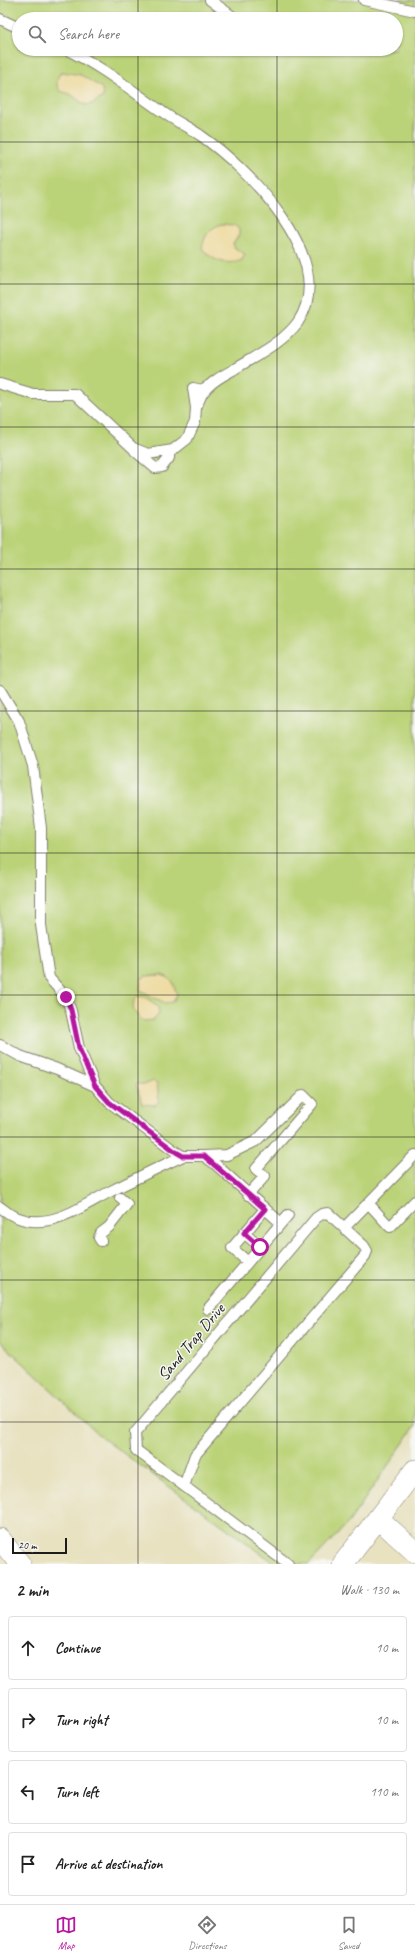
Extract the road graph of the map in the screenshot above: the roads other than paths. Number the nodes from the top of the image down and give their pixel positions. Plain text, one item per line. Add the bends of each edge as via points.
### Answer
1 (211, 0) edge
2 (364, 0) edge
3 (415, 11) edge
4 (222, 12) edge
5 (0, 19) edge
6 (12, 25) edge
7 (77, 56) edge
8 (0, 384) edge
9 (133, 448) junction
10 (169, 451) junction
11 (0, 690) edge
12 (0, 1045) edge
13 (95, 1086) junction
14 (415, 1155) edge
15 (183, 1156) junction
16 (204, 1156) junction
17 (125, 1185) junction
18 (248, 1195) junction
19 (102, 1196) junction
20 (120, 1198) junction
21 (415, 1201) edge
22 (369, 1204) junction
23 (0, 1207) edge
24 (265, 1209) junction
25 (345, 1228) junction
26 (244, 1233) junction
27 (101, 1241) dead end
28 (260, 1247) junction
29 (248, 1262) junction
30 (208, 1309) dead end
31 (415, 1470) edge
32 (184, 1486) junction
33 (379, 1519) junction
34 (0, 1539) edge
35 (415, 1552) edge
36 (20, 1564) edge
37 (288, 1564) edge
38 (343, 1564) edge

1 - 4 lane
2 - 3 lane
5 - 6 lane
7 - 10 lane via 119,81 173,120 199,134 250,177 271,200 288,226 301,251 308,279 306,307 291,330 272,347 202,390 194,388 195,422 187,439
8 - 9 lane via 33,394 74,394
9 - 10 lane via 148,454
9 - 10 lane via 154,468 162,467 169,458
11 - 13 lane via 19,721 34,766 41,828 41,925 49,978 66,997 79,1048
12 - 13 lane via 20,1056
13 - 15 lane via 109,1102 137,1125
14 - 22 lane
15 - 16 lane
15 - 17 lane
16 - 18 lane
16 - 18 lane via 227,1155 256,1141 303,1095 312,1104 256,1169 264,1176
17 - 19 lane
17 - 20 lane via 124,1194
18 - 24 lane
19 - 20 lane via 111,1202
19 - 23 lane via 78,1211 39,1222 22,1220 9,1215
20 - 27 lane via 127,1204 101,1233
21 - 22 lane via 390,1227
22 - 25 lane
24 - 26 lane
24 - 28 lane via 284,1219
25 - 32 lane via 364,1246 367,1251 365,1256 195,1455
25 - 32 lane, Sand Trap Drive via 328,1213 316,1218 135,1433 136,1450
26 - 28 lane
26 - 29 lane via 232,1248
28 - 29 lane
29 - 30 lane
31 - 33 street
32 - 37 lane, Sand Trap Drive
33 - 35 street
33 - 38 street
34 - 36 street

